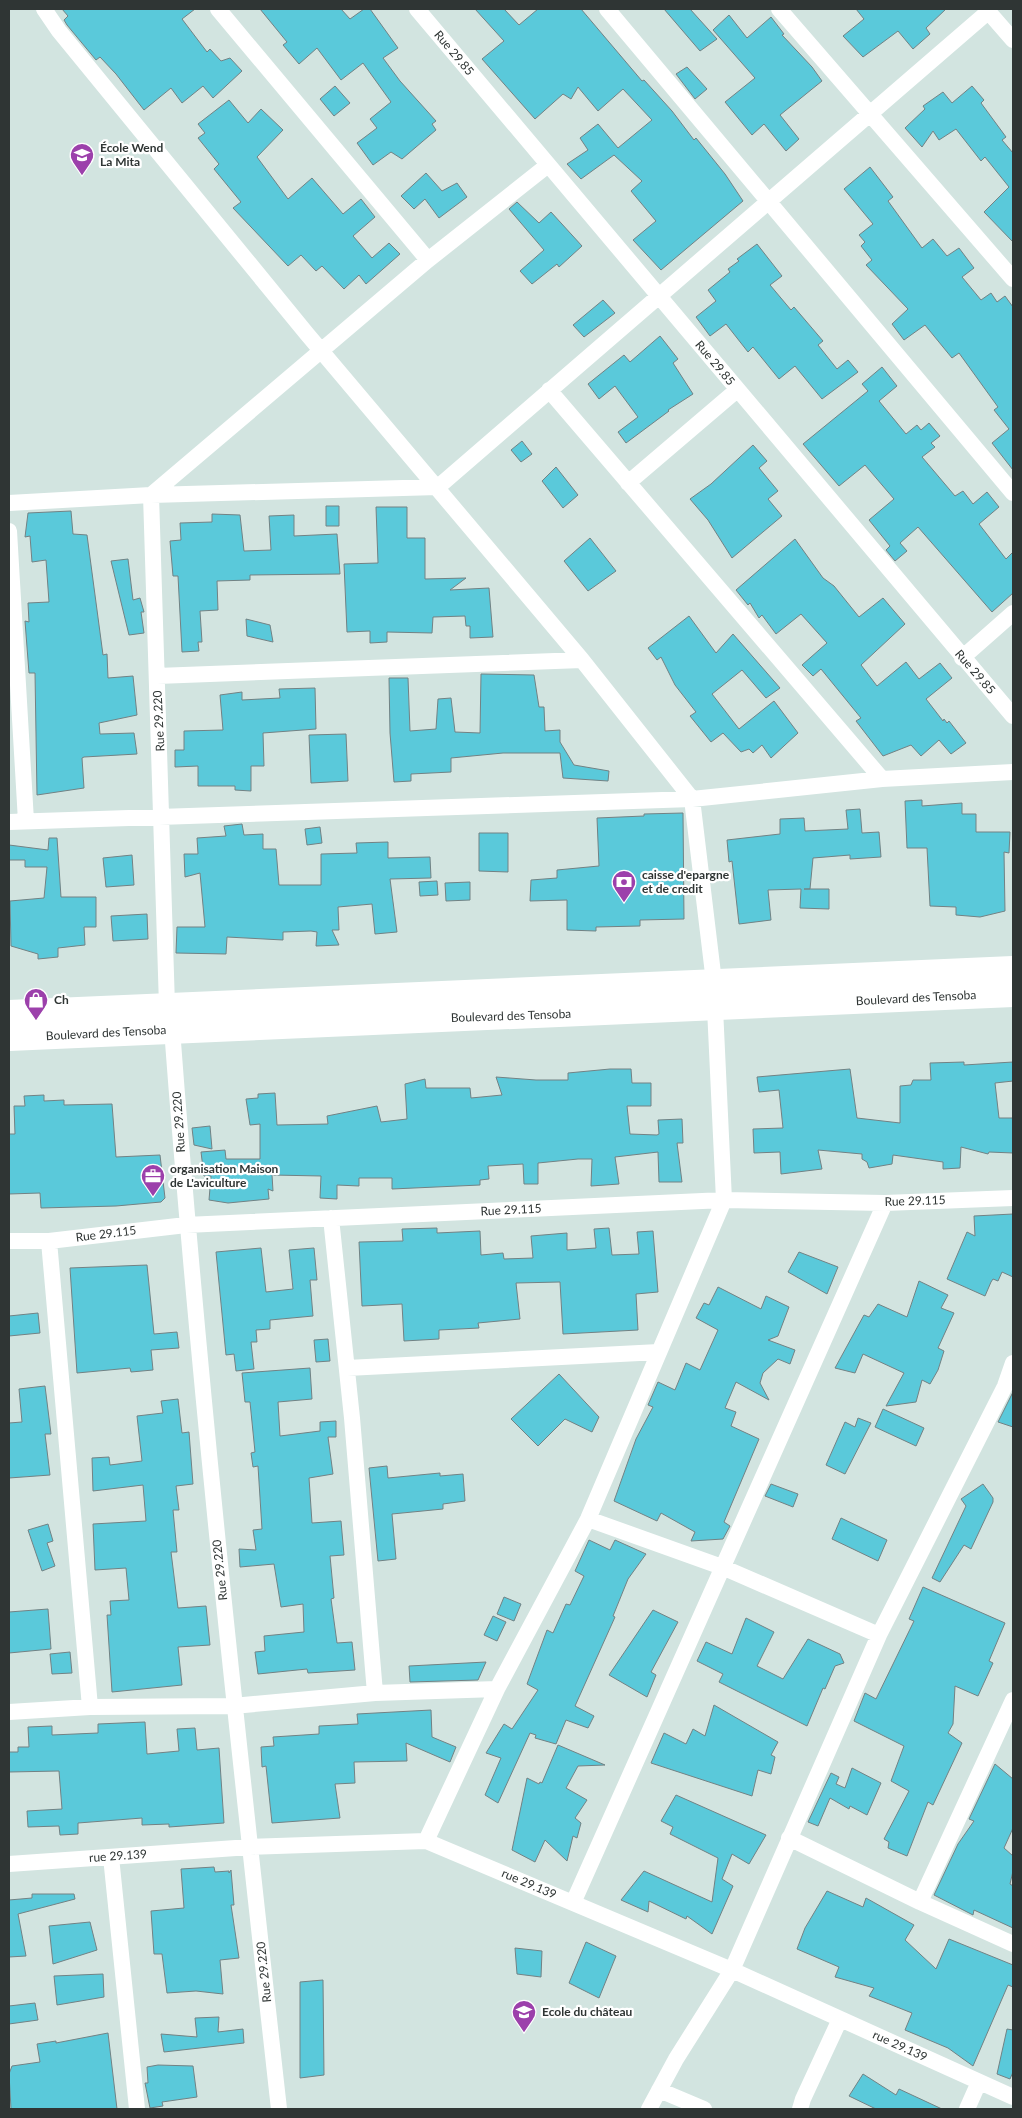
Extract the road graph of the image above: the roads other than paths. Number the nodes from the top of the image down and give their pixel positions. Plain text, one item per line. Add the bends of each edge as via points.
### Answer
1 (44, 9) edge
2 (218, 9) edge
3 (416, 9) edge
4 (607, 9) edge
5 (779, 9) edge
6 (987, 10) edge
7 (1013, 40) edge
8 (870, 114) junction
9 (548, 165) junction
10 (769, 201) junction
11 (428, 260) junction
12 (1013, 279) edge
13 (658, 296) junction
14 (322, 350) junction
15 (549, 390) junction
16 (737, 390) junction
17 (628, 483) junction
18 (438, 487) junction
19 (1013, 493) edge
20 (151, 495) junction
21 (9, 503) edge
22 (9, 531) edge
23 (1013, 612) edge
24 (962, 658) junction
25 (582, 660) junction
26 (157, 676) junction
27 (1013, 716) edge
28 (1013, 772) edge
29 (882, 779) junction
30 (692, 799) junction
31 (163, 815) junction
32 (26, 821) junction
33 (9, 822) edge
34 (1013, 969) edge
35 (714, 982) junction
36 (1013, 994) edge
37 (715, 1008) junction
38 (9, 1013) edge
39 (169, 1018) junction
40 (9, 1038) edge
41 (1013, 1198) edge
42 (724, 1200) junction
43 (885, 1203) junction
44 (331, 1218) junction
45 (186, 1225) junction
46 (9, 1241) edge
47 (49, 1241) junction
48 (659, 1352) junction
49 (1013, 1363) edge
50 (347, 1368) junction
51 (1009, 1387) edge
52 (588, 1519) junction
53 (722, 1567) junction
54 (879, 1635) junction
55 (497, 1688) junction
56 (375, 1693) junction
57 (1013, 1700) edge
58 (233, 1706) junction
59 (90, 1707) junction
60 (9, 1712) edge
61 (789, 1838) junction
62 (426, 1840) junction
63 (250, 1847) junction
64 (111, 1857) junction
65 (9, 1864) edge
66 (920, 1902) junction
67 (573, 1903) junction
68 (1013, 1944) edge
69 (732, 1970) junction
70 (840, 2019) junction
71 (979, 2082) junction
72 (659, 2090) junction
73 (1013, 2097) edge
74 (137, 2109) edge
75 (279, 2109) edge
76 (649, 2109) edge
77 (704, 2109) edge
78 (800, 2109) edge
79 (967, 2109) edge

1 - 14 street
2 - 11 street
3 - 9 street, Rue 29.85
4 - 10 street
5 - 8 street
6 - 7 street
6 - 8 street
8 - 10 street
8 - 12 street
9 - 11 street
9 - 13 street, Rue 29.85
10 - 13 street
10 - 19 street
11 - 14 street
13 - 15 street
13 - 16 street, Rue 29.85
14 - 18 street
14 - 20 street
15 - 17 street
15 - 18 street
16 - 17 street
16 - 24 street, Rue 29.85
17 - 29 street
18 - 20 street
18 - 25 street
20 - 21 street
20 - 26 street, Rue 29.220
22 - 32 street
23 - 24 street
24 - 27 street, Rue 29.85
25 - 26 street
25 - 30 street
26 - 31 street, Rue 29.220
28 - 29 street
29 - 30 street
30 - 31 street
30 - 35 street
31 - 32 street
31 - 39 street, Rue 29.220
32 - 33 street
34 - 35 main road, Boulevard des Tensoba
35 - 39 main road, Boulevard des Tensoba
36 - 37 main road, Boulevard des Tensoba
37 - 39 main road, Boulevard des Tensoba
37 - 42 street
38 - 39 main road, Boulevard des Tensoba
39 - 40 main road, Boulevard des Tensoba
39 - 45 street, Rue 29.220
41 - 43 street, Rue 29.115
42 - 43 street, Rue 29.115
42 - 44 street, Rue 29.115
42 - 48 street
43 - 53 street
44 - 45 street, Rue 29.115
44 - 50 street
45 - 47 street, Rue 29.115
45 - 58 street, Rue 29.220
46 - 47 street, Rue 29.115
47 - 59 street
48 - 50 street
48 - 52 street
49 - 51 street
50 - 56 street
51 - 54 street
52 - 53 street
52 - 55 street
53 - 54 street
53 - 67 street
54 - 61 street
55 - 56 street
55 - 62 street
56 - 58 street
57 - 66 street
58 - 59 street
58 - 63 street, Rue 29.220
59 - 60 street
61 - 66 street
61 - 69 street
62 - 63 street, rue 29.139
62 - 67 street, rue 29.139
63 - 64 street, rue 29.139
63 - 75 street, Rue 29.220
64 - 65 street, rue 29.139
64 - 74 street
66 - 68 street
67 - 69 street, rue 29.139
69 - 70 street, rue 29.139
69 - 72 street
70 - 71 street, rue 29.139
70 - 78 street
71 - 73 street, rue 29.139
71 - 79 street
72 - 76 street
72 - 77 street

